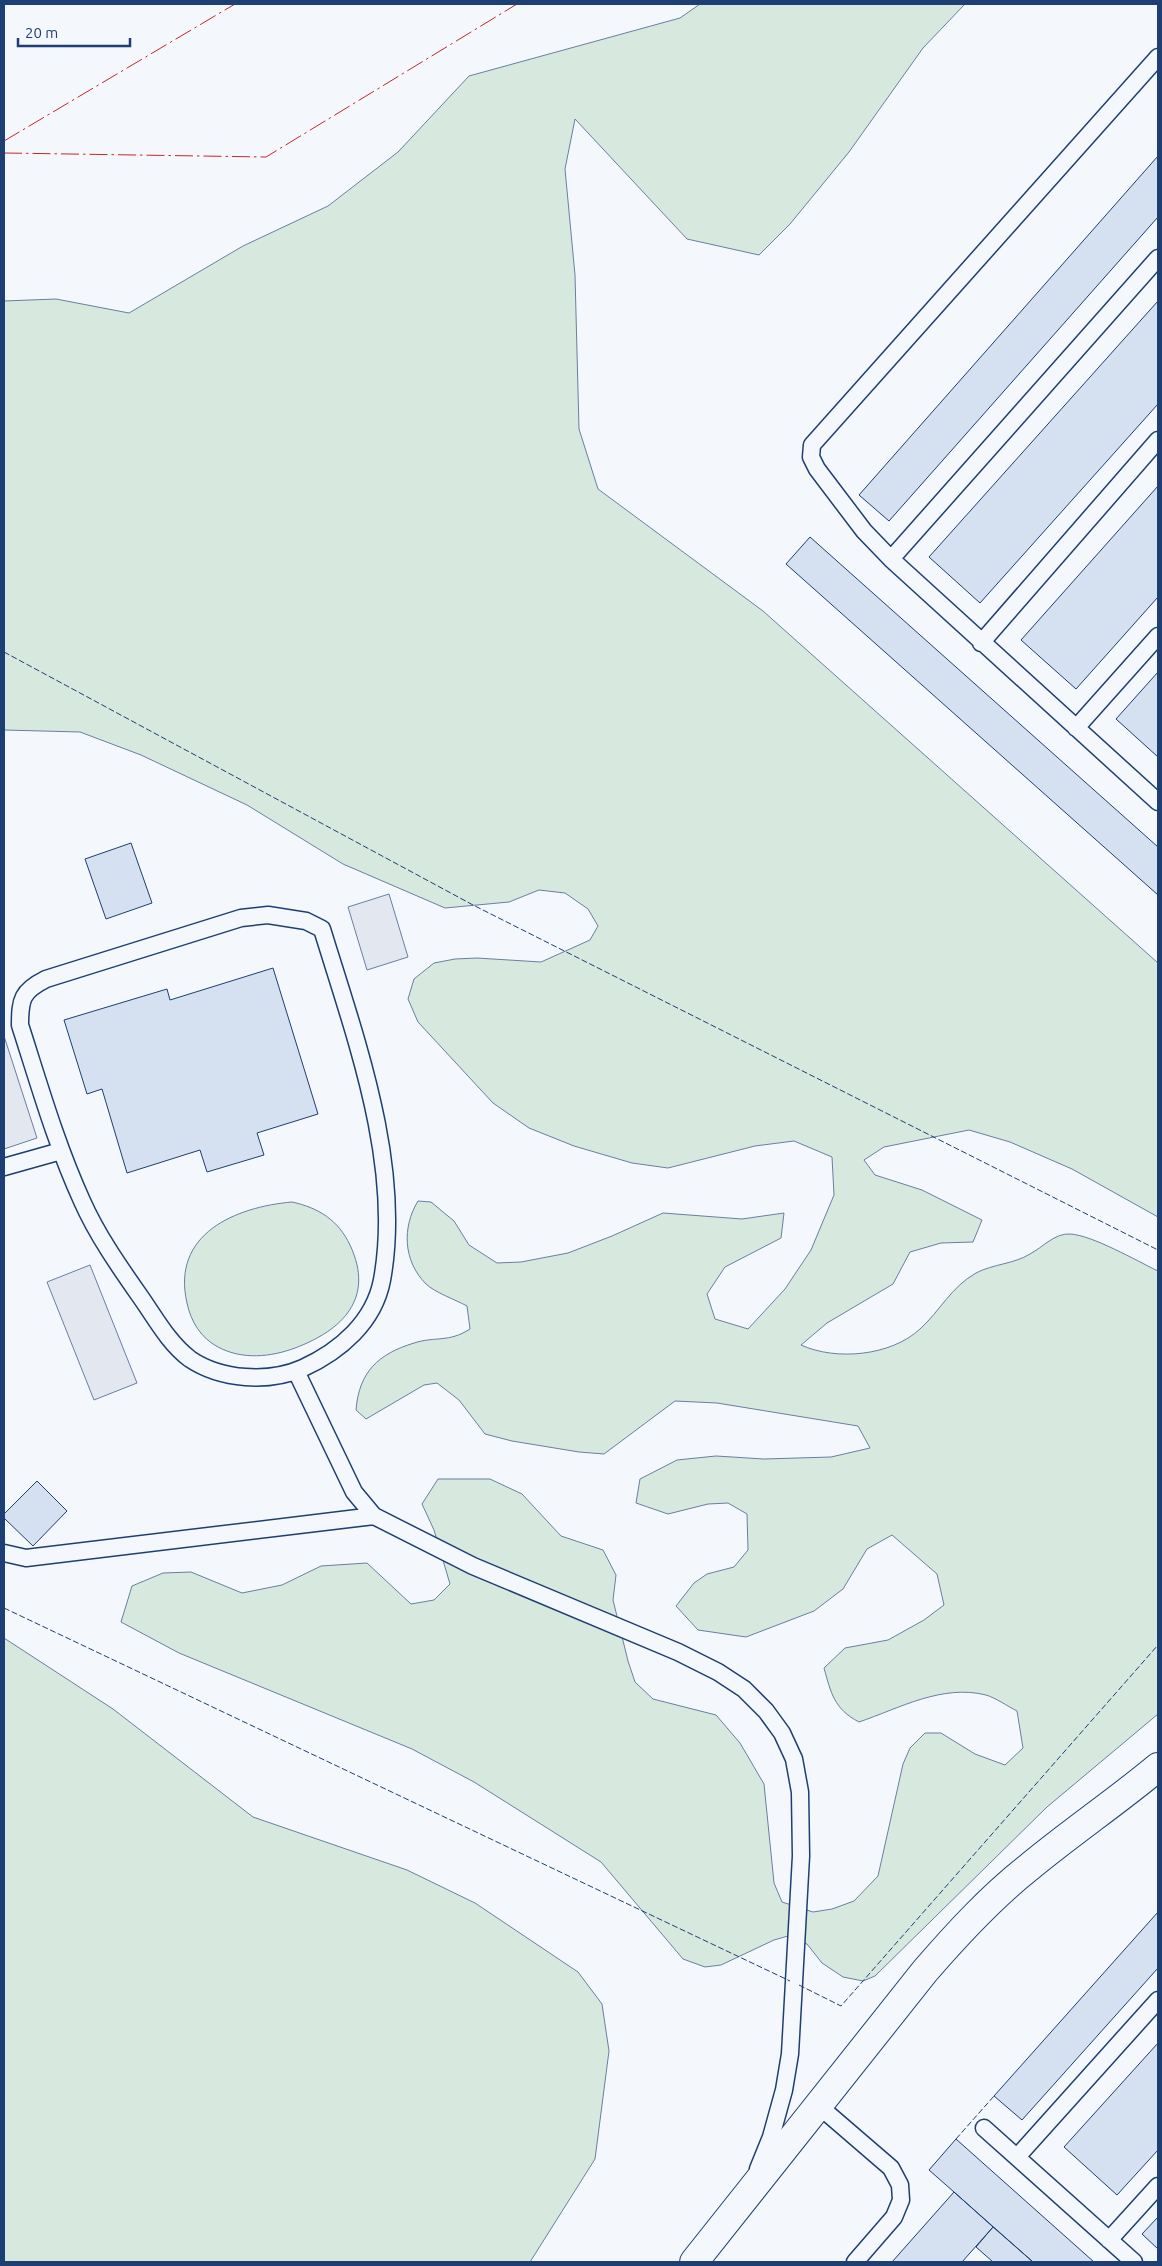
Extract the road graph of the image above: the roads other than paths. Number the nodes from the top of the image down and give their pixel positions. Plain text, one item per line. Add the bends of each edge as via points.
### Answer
1 (1158, 57) edge
2 (1158, 258) edge
3 (1158, 440) edge
4 (891, 560) junction
5 (1158, 636) edge
6 (982, 644) junction
7 (1076, 728) junction
8 (1158, 802) edge
9 (61, 1151) junction
10 (4, 1167) edge
11 (296, 1371) junction
12 (374, 1516) junction
13 (4, 1553) edge
14 (1158, 1767) edge
15 (1158, 2000) edge
16 (819, 2106) junction
17 (984, 2128) dead end
18 (1017, 2157) junction
19 (1158, 2186) edge
20 (746, 2196) junction
21 (1109, 2240) junction
22 (694, 2262) edge
23 (855, 2262) edge
24 (1134, 2262) edge

1 - 4 lane via 812,445 811,457 817,468 864,531
2 - 4 lane
3 - 6 lane
4 - 6 lane
5 - 7 lane
6 - 7 lane
7 - 8 lane
9 - 10 lane
9 - 11 lane via 83,1203 109,1251 171,1341 190,1358 218,1372 245,1377
9 - 11 lane via 20,1025 20,1004 31,986 241,918 268,915 306,921 322,929 372,1098 380,1139 385,1261 375,1303 362,1325 344,1344
11 - 12 lane via 354,1492
12 - 13 lane via 26,1558
12 - 20 lane via 473,1566 718,1672 744,1689 782,1733 794,1759 800,1792 801,1856 790,2054 772,2137
14 - 16 street via 989,1901 925,1970
15 - 18 lane
16 - 20 street
16 - 23 lane via 891,2168 900,2185 901,2200 894,2216
17 - 18 lane
18 - 21 lane
19 - 21 lane
20 - 22 street
21 - 24 lane

